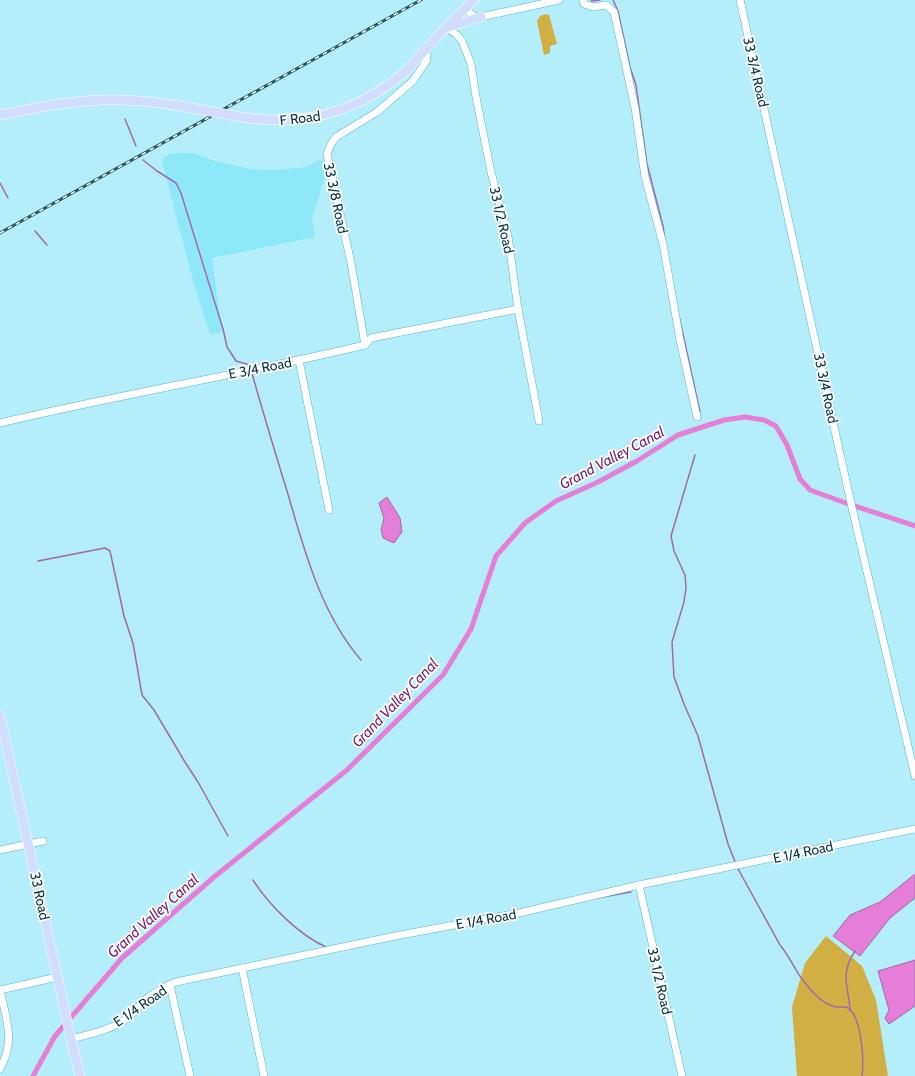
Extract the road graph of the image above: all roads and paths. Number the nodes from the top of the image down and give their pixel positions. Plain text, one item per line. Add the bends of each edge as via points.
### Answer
1 (474, 0) edge
2 (559, 0) edge
3 (583, 0) edge
4 (740, 0) edge
5 (465, 8) junction
6 (481, 17) junction
7 (446, 27) junction
8 (426, 49) junction
9 (0, 115) edge
10 (518, 309) junction
11 (365, 345) junction
12 (299, 360) junction
13 (697, 417) dead end
14 (539, 421) dead end
15 (0, 423) edge
16 (329, 510) dead end
17 (0, 720) edge
18 (915, 776) edge
19 (915, 829) edge
20 (43, 841) dead end
21 (29, 844) junction
22 (0, 850) edge
23 (639, 885) junction
24 (242, 968) junction
25 (57, 977) junction
26 (170, 985) junction
27 (0, 990) edge
28 (70, 1035) junction
29 (0, 1068) edge
30 (80, 1076) edge
31 (190, 1076) edge
32 (264, 1076) edge
33 (682, 1076) edge

1 - 5 main road, F Road
2 - 6 street
3 - 13 street via 584,4 593,7 606,5 614,12 635,108 645,177 663,244
4 - 18 street, 33 3/4 Road via 850,499
5 - 6 street via 473,16
5 - 7 main road, F Road
6 - 7 main road
7 - 8 main road, F Road
7 - 10 street, 33 1/2 Road via 462,41 471,64 491,172 508,236
8 - 9 main road, F Road, bridge via 408,69 364,100 330,114 298,120 271,121 247,118 151,101 104,100 56,104
8 - 11 street, 33 3/8 Road via 427,60 413,81 378,112 336,137 327,154
10 - 11 street, E 3/4 Road via 371,338
10 - 14 street, 33 1/2 Road
11 - 12 street, E 3/4 Road
12 - 15 street, E 3/4 Road
12 - 16 street
17 - 21 main road, 33 Road
19 - 23 street, E 1/4 Road
20 - 21 street
21 - 22 street
21 - 25 main road, 33 Road
23 - 24 street, E 1/4 Road via 519,913
23 - 33 street, 33 1/2 Road
24 - 26 street, E 1/4 Road
24 - 32 street
25 - 27 street
25 - 28 main road, 33 Road
26 - 28 street, E 1/4 Road via 146,999 129,1017 116,1025 96,1032
26 - 31 street
27 - 29 street via 9,1034 9,1047
28 - 30 main road, 33 Road

